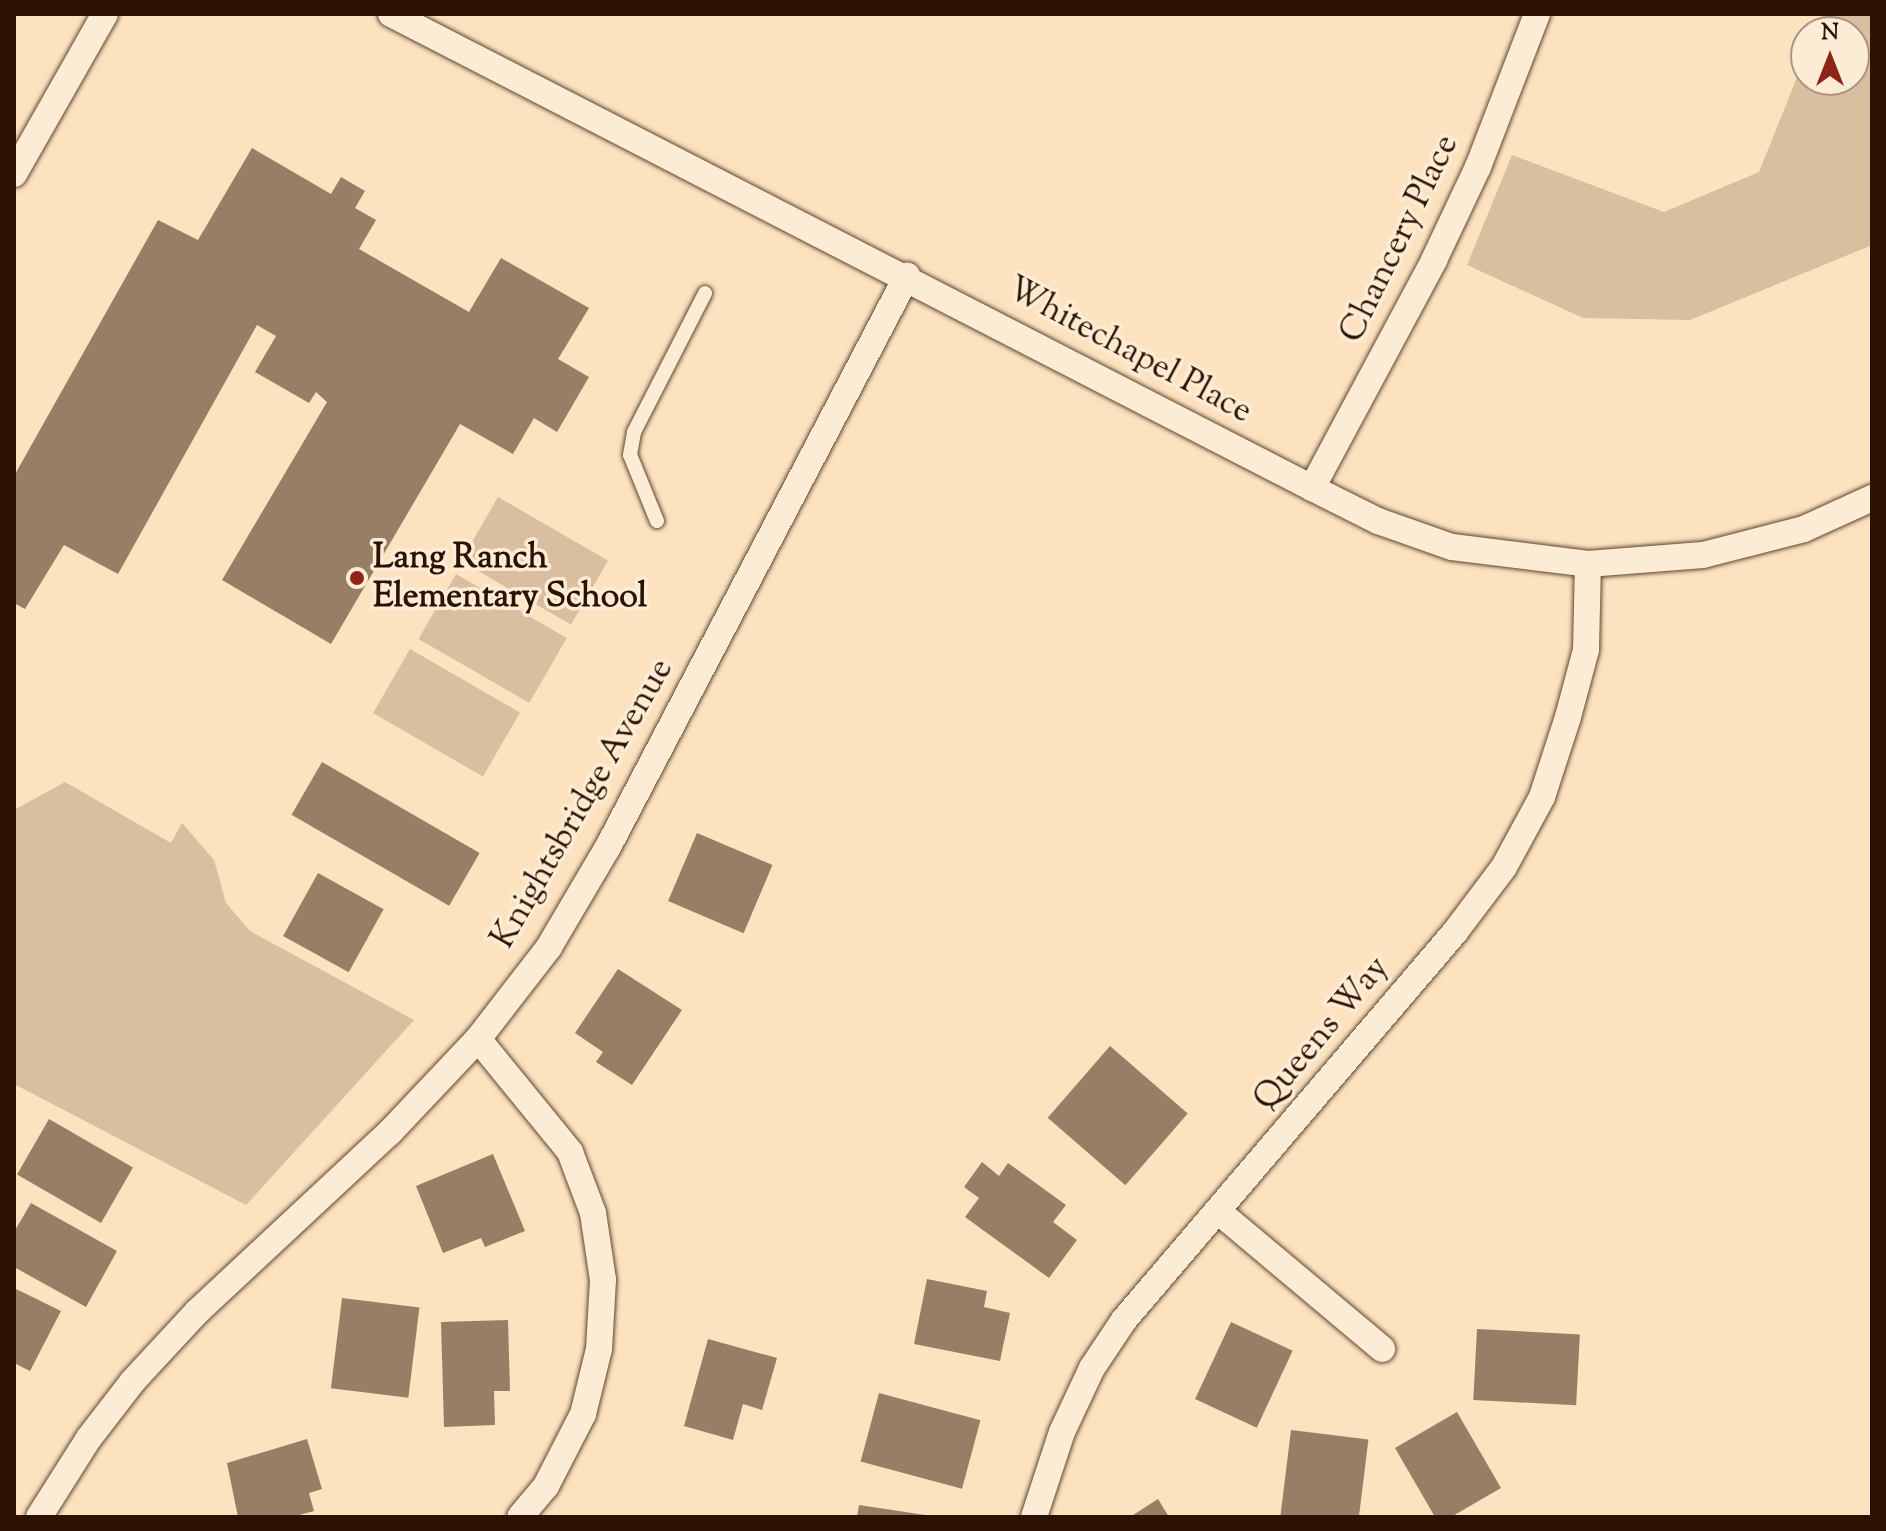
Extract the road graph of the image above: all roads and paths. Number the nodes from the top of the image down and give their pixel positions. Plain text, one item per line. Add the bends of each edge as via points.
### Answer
1 (105, 14) edge
2 (391, 14) edge
3 (1537, 14) edge
4 (14, 174) edge
5 (907, 276) junction
6 (705, 293) dead end
7 (1312, 488) junction
8 (1872, 498) edge
9 (657, 521) dead end
10 (1588, 564) junction
11 (478, 1039) junction
12 (1219, 1212) junction
13 (1382, 1349) dead end
14 (39, 1517) edge
15 (520, 1517) edge
16 (1034, 1517) edge

1 - 4 street
2 - 5 street, Whitechapel Place
3 - 7 street, Chancery Place via 1478,167 1434,260
5 - 7 street, Whitechapel Place
5 - 11 street, Knightsbridge Avenue via 608,847 549,947
6 - 9 lane via 634,432 630,455
7 - 10 street, Whitechapel Place via 1378,521 1452,547
8 - 10 street, Whitechapel Place via 1804,529 1703,555
10 - 12 street, Queens Way via 1586,650 1568,717 1542,797 1504,867
11 - 14 street, Knightsbridge Avenue via 390,1132 165,1347 89,1438
11 - 15 street via 509,1070 570,1152 593,1213 603,1280 599,1349 583,1414 546,1486
12 - 13 street
12 - 16 street, Queens Way via 1124,1320 1092,1368 1062,1432

